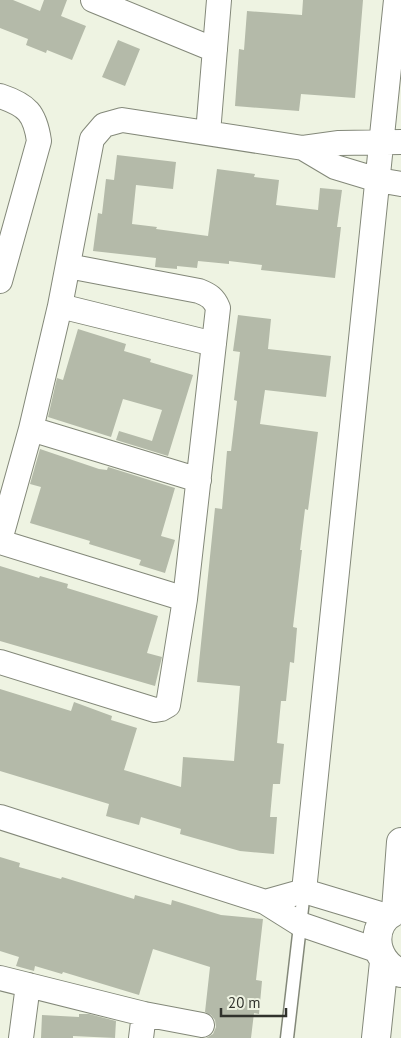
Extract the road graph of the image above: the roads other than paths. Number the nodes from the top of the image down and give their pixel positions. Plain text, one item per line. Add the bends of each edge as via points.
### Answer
1 (93, 0) edge
2 (220, 0) edge
3 (396, 0) edge
4 (215, 50) junction
5 (0, 96) edge
6 (208, 133) junction
7 (391, 142) edge
8 (303, 148) junction
9 (378, 180) junction
10 (401, 184) edge
11 (68, 266) junction
12 (0, 280) edge
13 (60, 306) junction
14 (214, 344) junction
15 (31, 429) junction
16 (199, 480) junction
17 (0, 541) edge
18 (184, 599) junction
19 (0, 662) edge
20 (0, 816) edge
21 (401, 842) edge
22 (304, 891) junction
23 (265, 902) junction
24 (395, 912) edge
25 (300, 924) junction
26 (388, 962) edge
27 (0, 978) edge
28 (28, 985) junction
29 (144, 1014) junction
30 (202, 1025) dead end
31 (21, 1038) edge
32 (141, 1038) edge
33 (287, 1038) edge
34 (376, 1038) edge

1 - 4 street
2 - 4 street
3 - 7 street
4 - 6 street
5 - 12 street via 16,101 30,114 36,124 39,141
6 - 8 street
6 - 11 street via 122,120 104,125 92,139
7 - 8 street via 339,143
7 - 9 street
8 - 9 street via 336,167
9 - 10 street
9 - 22 street
11 - 13 street
11 - 14 street via 210,295 218,308
13 - 14 street
13 - 15 street
14 - 16 street
15 - 16 street
15 - 17 street
16 - 18 street
17 - 18 street
18 - 19 street via 168,705 161,709 148,708
20 - 23 street
21 - 24 main road
22 - 23 street
22 - 24 street
22 - 25 lane
23 - 25 street
24 - 26 main road via 380,927 377,938
25 - 26 street
25 - 33 lane
26 - 34 main road
27 - 28 street
28 - 29 street
28 - 31 street
29 - 30 street
29 - 32 street

